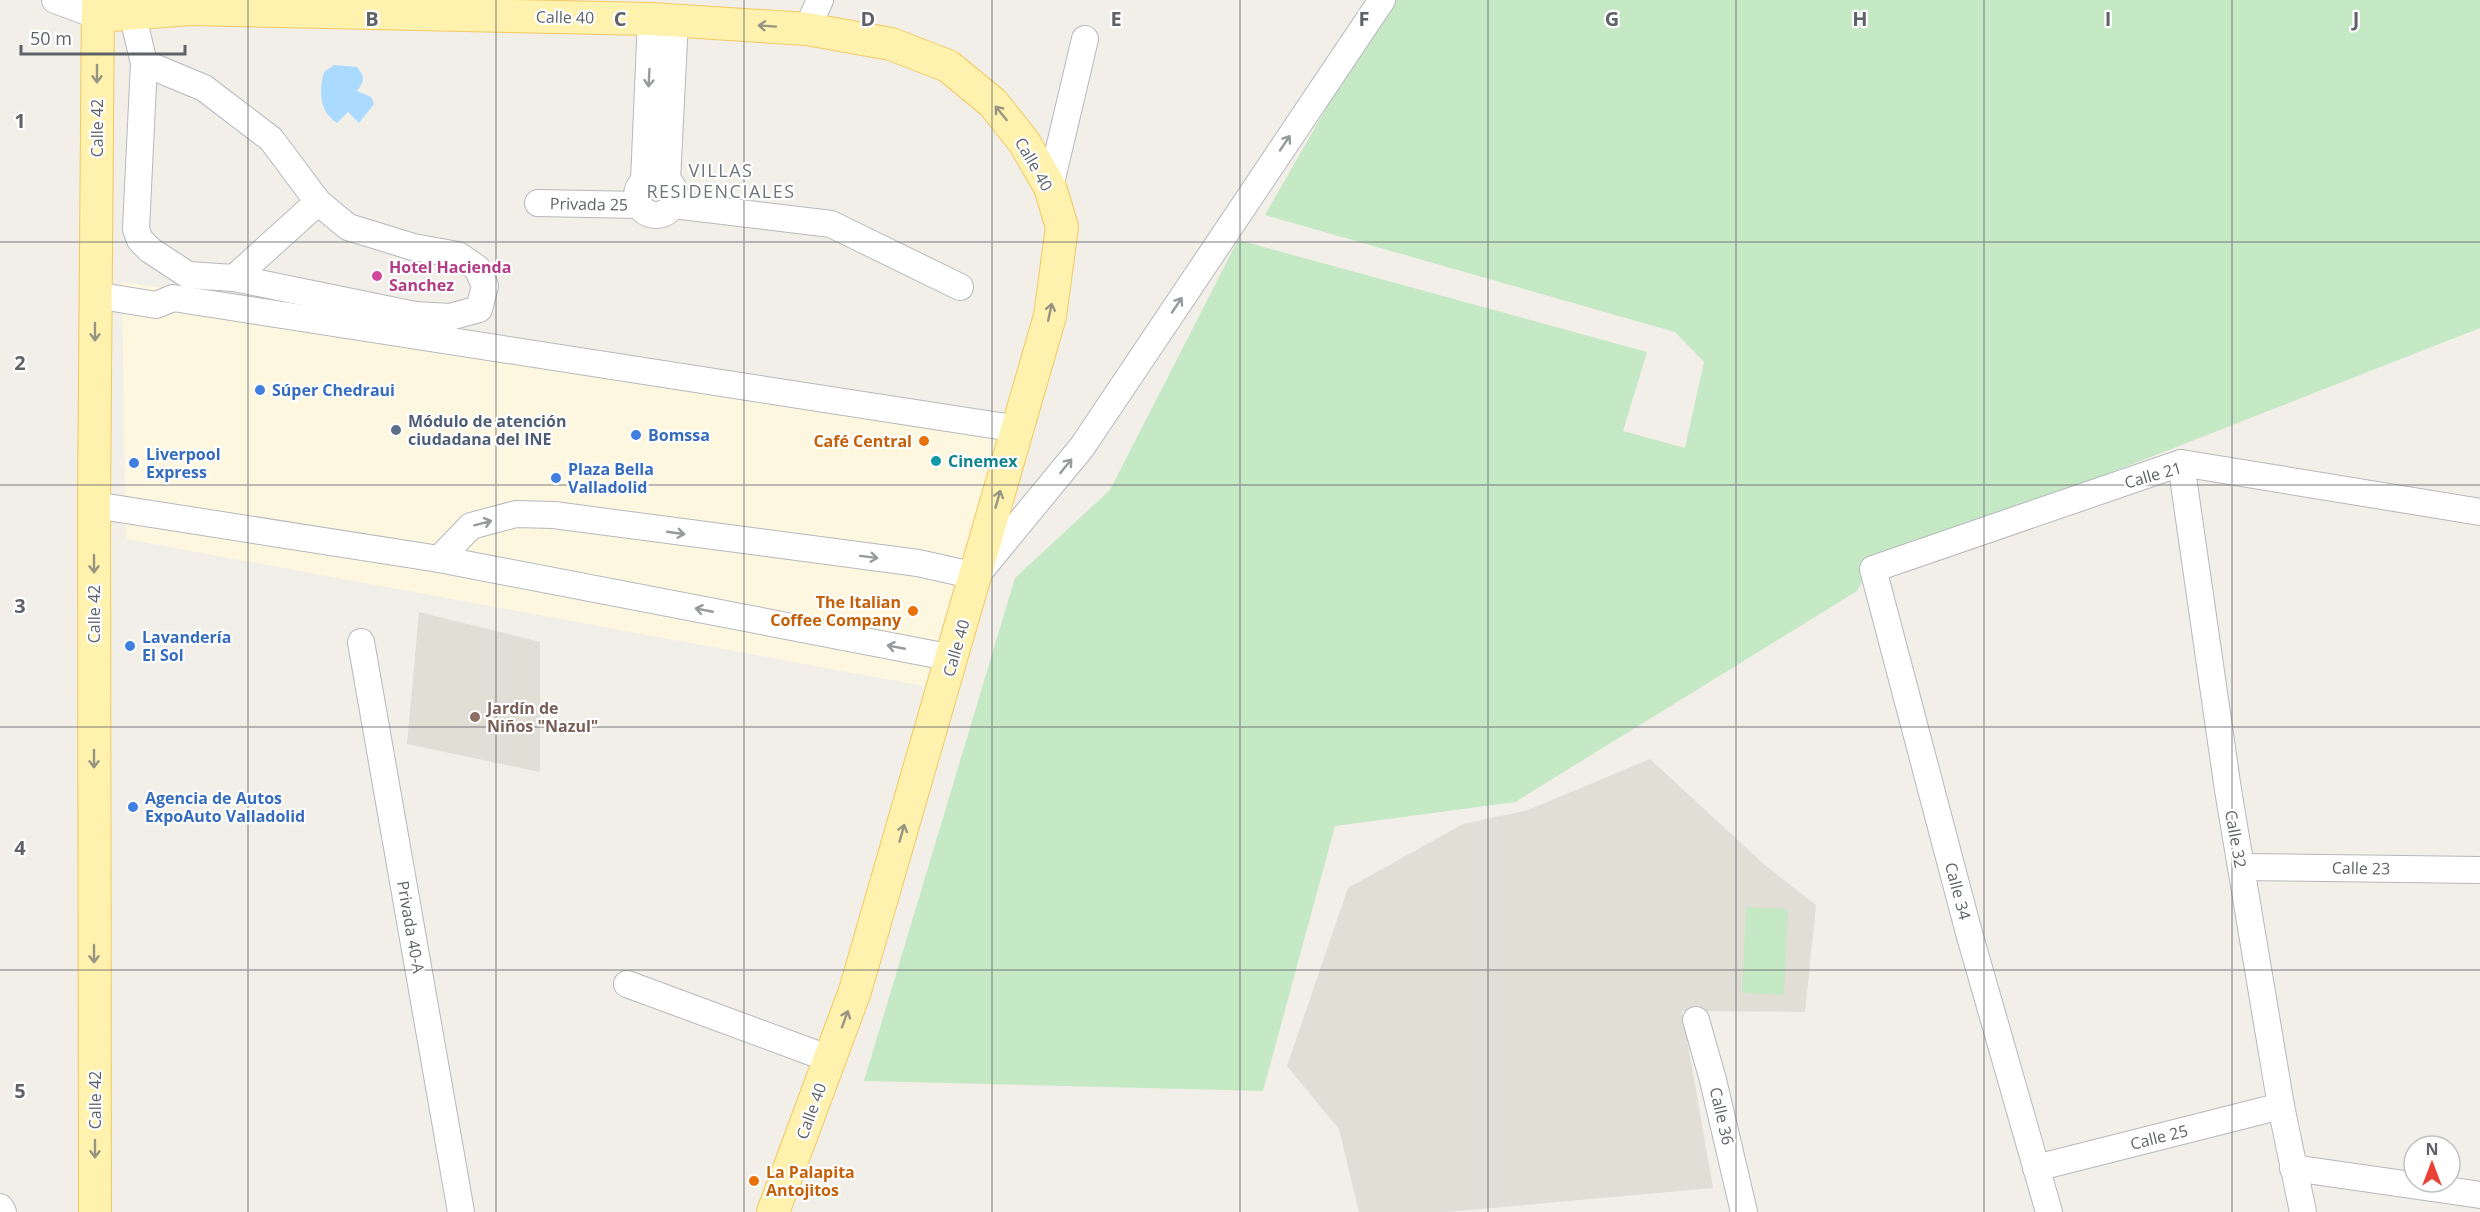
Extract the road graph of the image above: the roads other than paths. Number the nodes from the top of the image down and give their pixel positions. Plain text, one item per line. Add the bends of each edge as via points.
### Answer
1 (55, 0) edge
2 (820, 0) edge
3 (1382, 0) edge
4 (185, 4) edge
5 (98, 8) edge
6 (132, 13) junction
7 (663, 20) junction
8 (807, 29) junction
9 (1085, 39) dead end
10 (144, 63) junction
11 (1050, 187) junction
12 (650, 188) junction
13 (318, 202) junction
14 (538, 203) dead end
15 (234, 279) junction
16 (960, 287) dead end
17 (95, 295) junction
18 (1018, 429) junction
19 (2181, 463) junction
20 (94, 505) junction
21 (2480, 512) edge
22 (439, 559) junction
23 (1873, 568) joint
24 (976, 576) junction
25 (361, 642) dead end
26 (953, 658) junction
27 (2241, 867) junction
28 (2480, 870) edge
29 (627, 984) dead end
30 (1696, 1020) dead end
31 (830, 1059) junction
32 (2282, 1106) junction
33 (2036, 1168) junction
34 (2293, 1168) junction
35 (2480, 1194) edge
36 (0, 1207) edge
37 (3, 1212) edge
38 (95, 1212) edge
39 (461, 1212) edge
40 (773, 1212) edge
41 (1740, 1212) edge
42 (2049, 1212) edge
43 (2303, 1212) edge

1 - 5 street
2 - 8 street
24 -> 3 street via 1082,447
4 - 6 main road, Calle 40
4 - 7 main road, Calle 40
5 - 6 main road, Calle 40
5 -> 17 main road, Calle 42
6 - 10 street
8 -> 7 main road, Calle 40
7 - 12 street
11 -> 8 main road, Calle 40 via 1024,142 993,103 948,66 891,44
9 - 11 street
10 - 13 street via 204,88 271,139
10 - 15 street via 136,229 140,240 188,275
18 -> 11 main road, Calle 40 via 1058,273 1062,227
12 - 14 street, Privada 25
12 - 16 street, Privada 25 via 646,212 659,214 673,205 831,224
13 - 15 street
13 - 15 street via 348,227 413,247 458,255 477,268 485,286 479,309 450,317 415,315
17 - 18 street via 156,305 173,298
17 -> 20 main road, Calle 42
24 -> 18 main road, Calle 40
19 - 21 street, Calle 21
19 - 23 street, Calle 21
19 - 27 street, Calle 32
20 - 22 street
20 -> 38 main road, Calle 42
22 -> 24 street via 471,526 516,514 554,515 918,563
26 -> 22 street
23 - 33 street, Calle 34 via 1969,933
24 - 26 main road, Calle 40
25 - 39 street, Privada 40-A
31 -> 26 main road, Calle 40 via 855,991
27 - 28 street, Calle 23
27 - 32 street, Calle 32
29 - 31 street
30 - 41 street, Calle 36 via 1713,1080
31 - 40 main road, Calle 40
32 - 33 street, Calle 25
32 - 34 street, Calle 32
33 - 42 street, Calle 34
34 - 35 street
34 - 43 street, Calle 32
36 - 37 street

